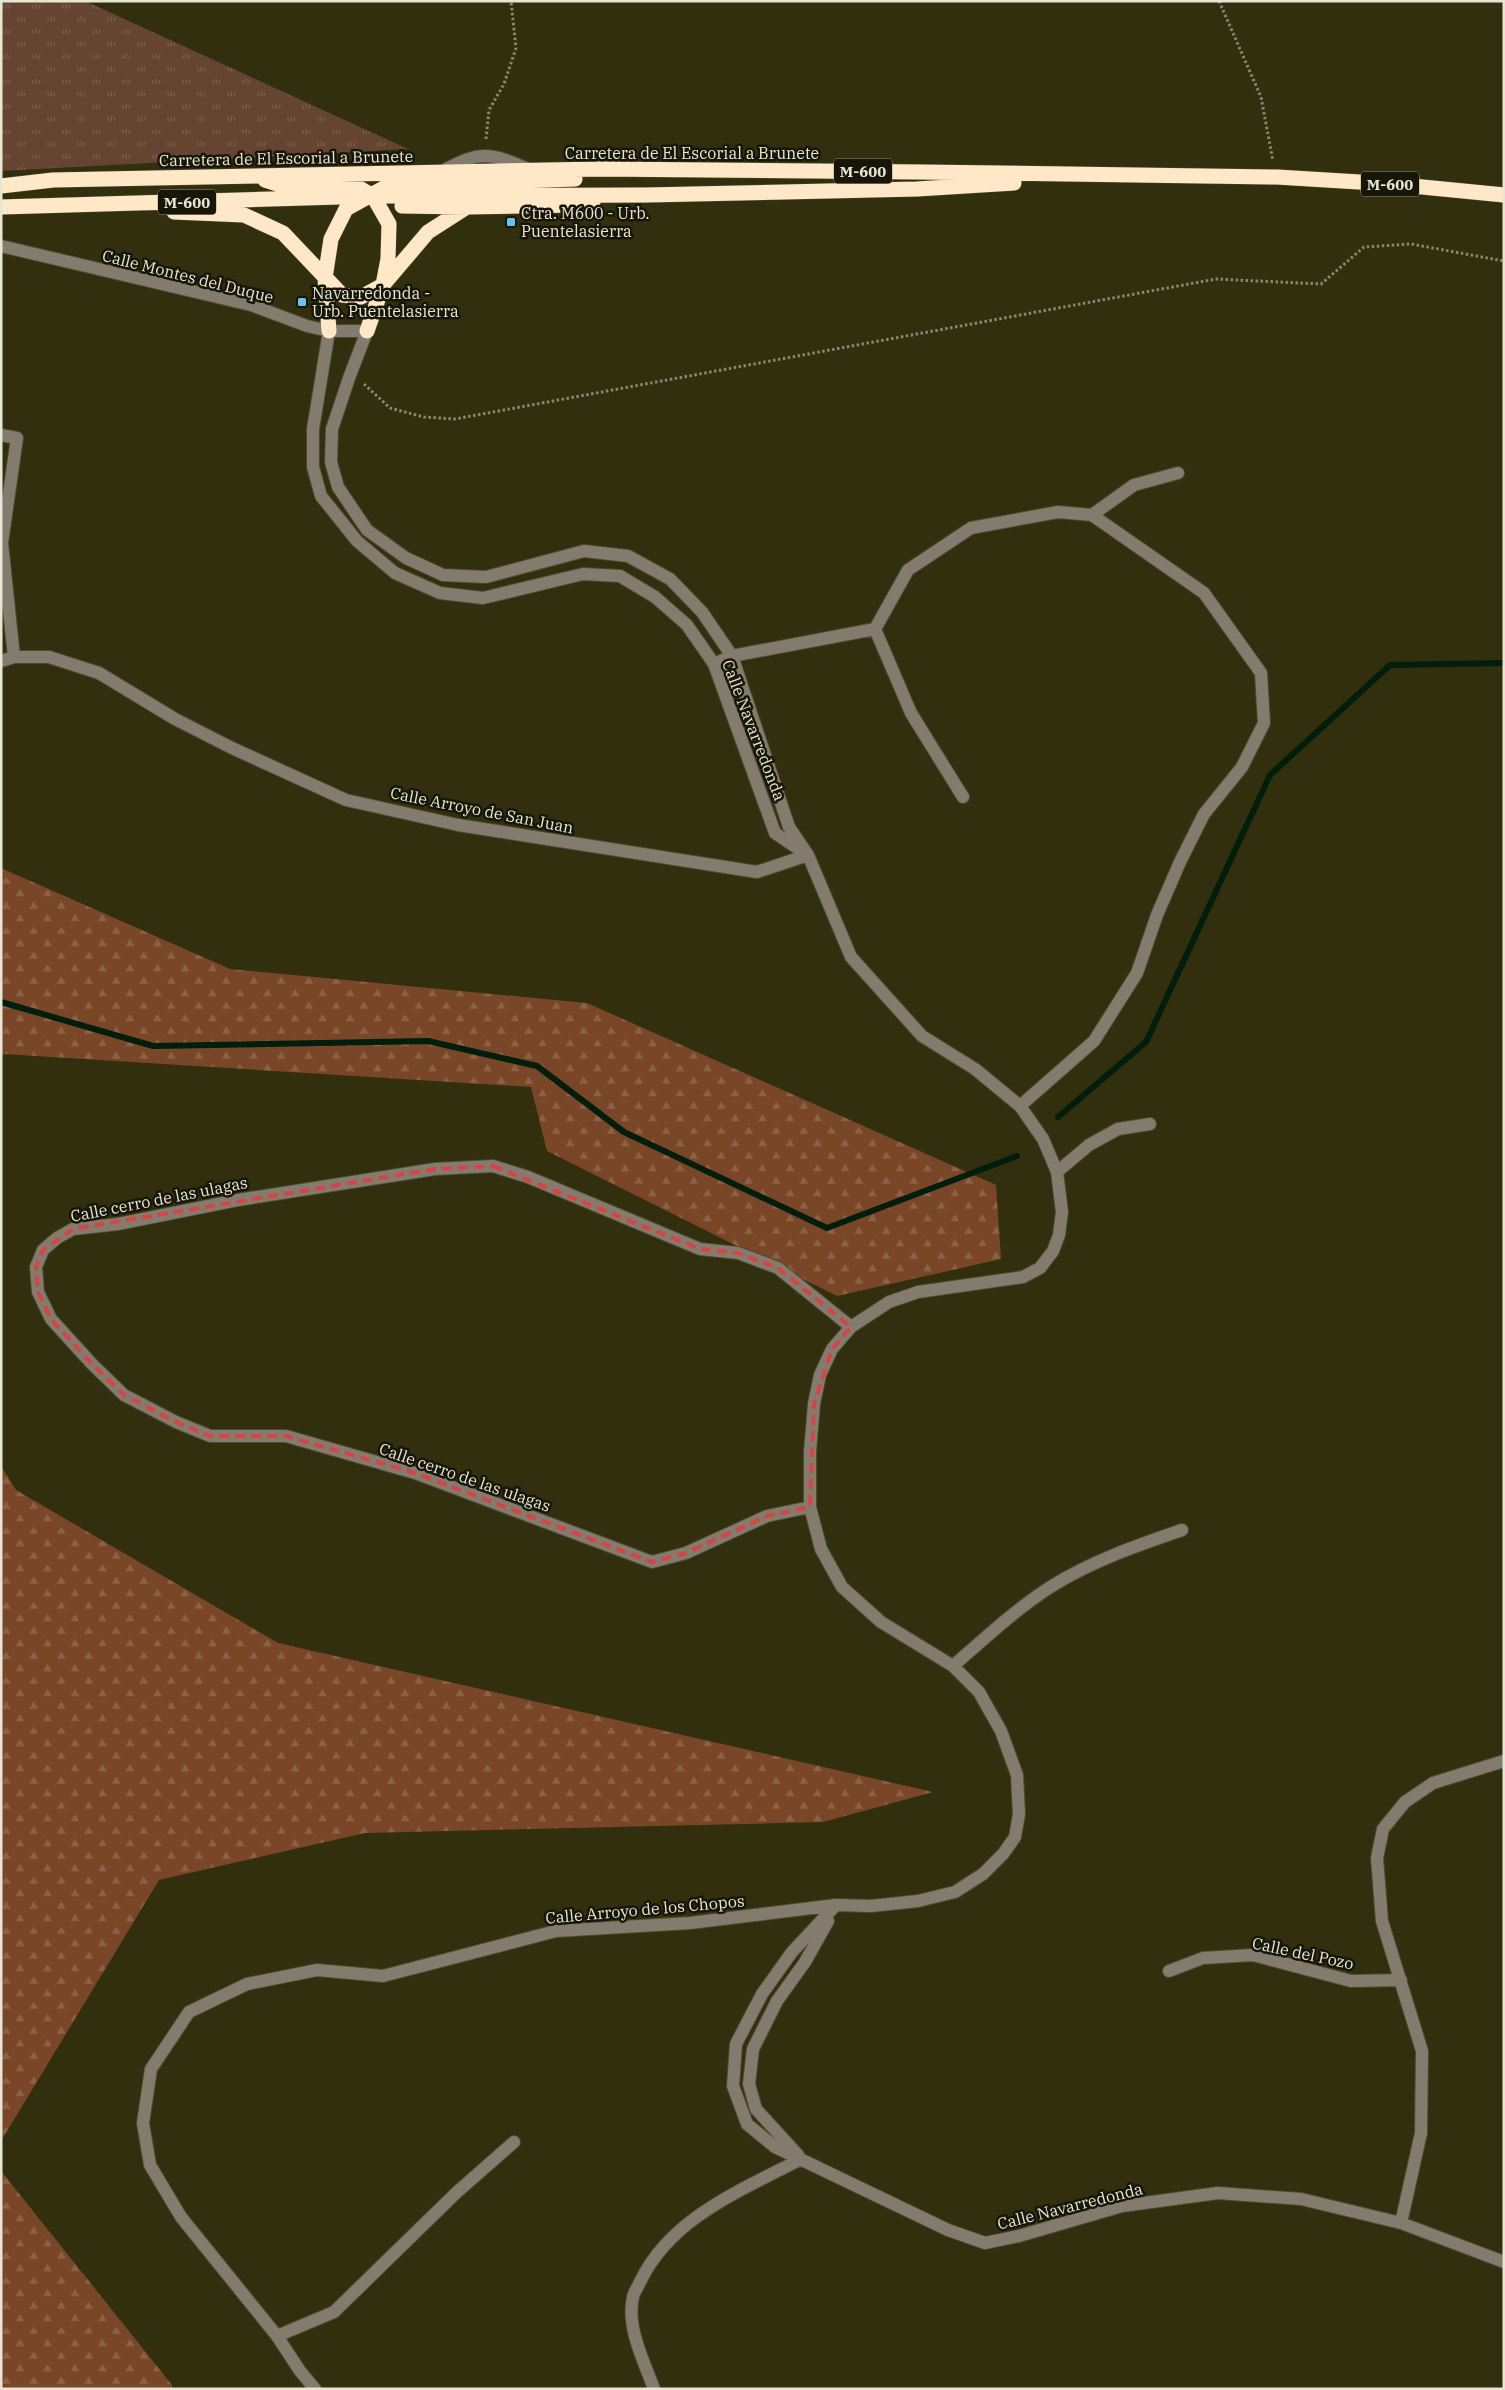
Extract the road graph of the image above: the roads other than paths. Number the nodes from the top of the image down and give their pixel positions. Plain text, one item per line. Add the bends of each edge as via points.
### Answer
1 (600, 169) junction
2 (532, 171) junction
3 (441, 172) junction
4 (252, 176) junction
5 (1126, 176) junction
6 (1, 186) edge
7 (647, 194) junction
8 (1504, 195) edge
9 (373, 196) junction
10 (90, 205) junction
11 (1, 207) edge
12 (467, 207) junction
13 (1, 246) edge
14 (325, 278) junction
15 (383, 285) junction
16 (329, 331) junction
17 (367, 331) junction
18 (1, 434) edge
19 (1178, 472) dead end
20 (1092, 515) junction
21 (875, 630) junction
22 (732, 656) junction
23 (7, 659) edge
24 (714, 664) junction
25 (963, 797) dead end
26 (808, 855) junction
27 (1020, 1106) junction
28 (1150, 1124) dead end
29 (1057, 1172) junction
30 (850, 1327) junction
31 (810, 1507) junction
32 (1182, 1530) dead end
33 (953, 1666) junction
34 (1504, 1761) edge
35 (836, 1906) junction
36 (1169, 1971) dead end
37 (1401, 1980) junction
38 (514, 2142) dead end
39 (801, 2159) junction
40 (1401, 2223) junction
41 (1504, 2262) edge
42 (277, 2336) junction
43 (315, 2389) edge
44 (654, 2389) edge

1 - 2 highway, Carretera de El Escorial a Brunete / M-600
1 - 5 highway, Carretera de El Escorial a Brunete / M-600
1 - 9 highway via 591,178 558,181 389,185
2 - 3 highway, Carretera de El Escorial a Brunete / M-600
2 - 3 street via 500,156 487,156 464,160
3 - 4 highway, Carretera de El Escorial a Brunete / M-600
4 - 6 highway, Carretera de El Escorial a Brunete / M-600 via 53,180
4 - 9 highway via 287,186 354,185
5 - 7 highway, M-600 via 917,189
5 - 8 highway, M-600 via 1277,178 1392,184
7 - 9 highway, M-600
7 - 12 highway via 573,205
9 - 10 highway, M-600
9 - 12 highway via 394,205
9 - 14 highway via 346,209 331,239
9 - 15 highway via 389,224 388,260
10 - 11 highway, M-600
10 - 14 highway via 97,210 244,214 283,233
12 - 15 highway via 428,232
13 - 16 street, Calle Montes del Duque via 251,305
14 - 15 highway via 342,295 361,297
14 - 16 highway
15 - 17 highway
16 - 17 street, Calle Montes del Duque
16 - 24 street, Calle Navarredonda via 313,429 313,467 321,496 357,541 395,573 440,594 482,598 583,574 620,576 655,597 687,625
17 - 22 street, Calle Navarredonda via 332,430 330,462 338,488 367,530 406,558 443,574 486,576 584,551 628,556 670,579 702,612
18 - 23 street via 17,438 2,543
19 - 20 street via 1134,485
20 - 21 street via 1058,512 971,528 908,570
20 - 27 street via 1204,593 1261,673 1264,723 1242,767 1204,814 1157,915 1137,974 1094,1041
21 - 22 street
21 - 25 street via 911,713
22 - 24 street
22 - 26 street, Calle Navarredonda via 789,827
23 - 26 street, Calle Arroyo de San Juan via 49,657 100,673 175,719 346,800 458,825 757,872
24 - 26 street, Calle Navarredonda via 775,833
26 - 27 street, Calle Navarredonda via 851,957 922,1036 975,1069
27 - 29 street, Calle Navarredonda via 1043,1139
28 - 29 street via 1118,1129 1089,1145
29 - 30 street, Calle Navarredonda via 1062,1212 1059,1234 1053,1251 1040,1268 1023,1278 918,1292 888,1302
30 - 31 street, Calle Navarredonda via 832,1349 820,1375 810,1452
30 - 31 street, Calle cerro de las ulagas via 778,1268 738,1253 700,1249 528,1177 493,1166 435,1169 73,1229 43,1250 36,1267 38,1292 51,1319 92,1364 124,1395 210,1436 286,1436 415,1473 652,1562 686,1553 767,1516
31 - 33 street, Calle Navarredonda via 821,1549 842,1586 881,1622
32 - 33 street via 1126,1549 1052,1586
33 - 35 street, Calle Navarredonda via 979,1692 1008,1749 1017,1775 1019,1814 1015,1837 983,1874 955,1892 918,1901
34 - 37 street via 1433,1783 1405,1802 1383,1829 1377,1858 1382,1922
35 - 39 street, Calle Navarredonda via 805,1962 777,2001 753,2049 748,2084 756,2109
35 - 39 street, Calle Navarredonda via 792,1952 762,1994 736,2044 733,2086 747,2124 775,2147
35 - 42 street, Calle Arroyo de los Chopos via 690,1923 556,1931 383,1976 317,1970 247,1984 189,2012 151,2069 143,2123 150,2165 181,2217
36 - 37 street, Calle del Pozo via 1203,1958 1253,1955 1351,1981
37 - 40 street via 1422,2051 1421,2132
38 - 42 street via 456,2193 334,2312
39 - 40 street, Calle Navarredonda via 948,2230 985,2243 1122,2206 1218,2192 1301,2199
39 - 44 street via 712,2207 676,2232 648,2266 633,2297 633,2329
40 - 41 street, Calle Navarredonda
42 - 43 street, Calle Arroyo de los Chopos

